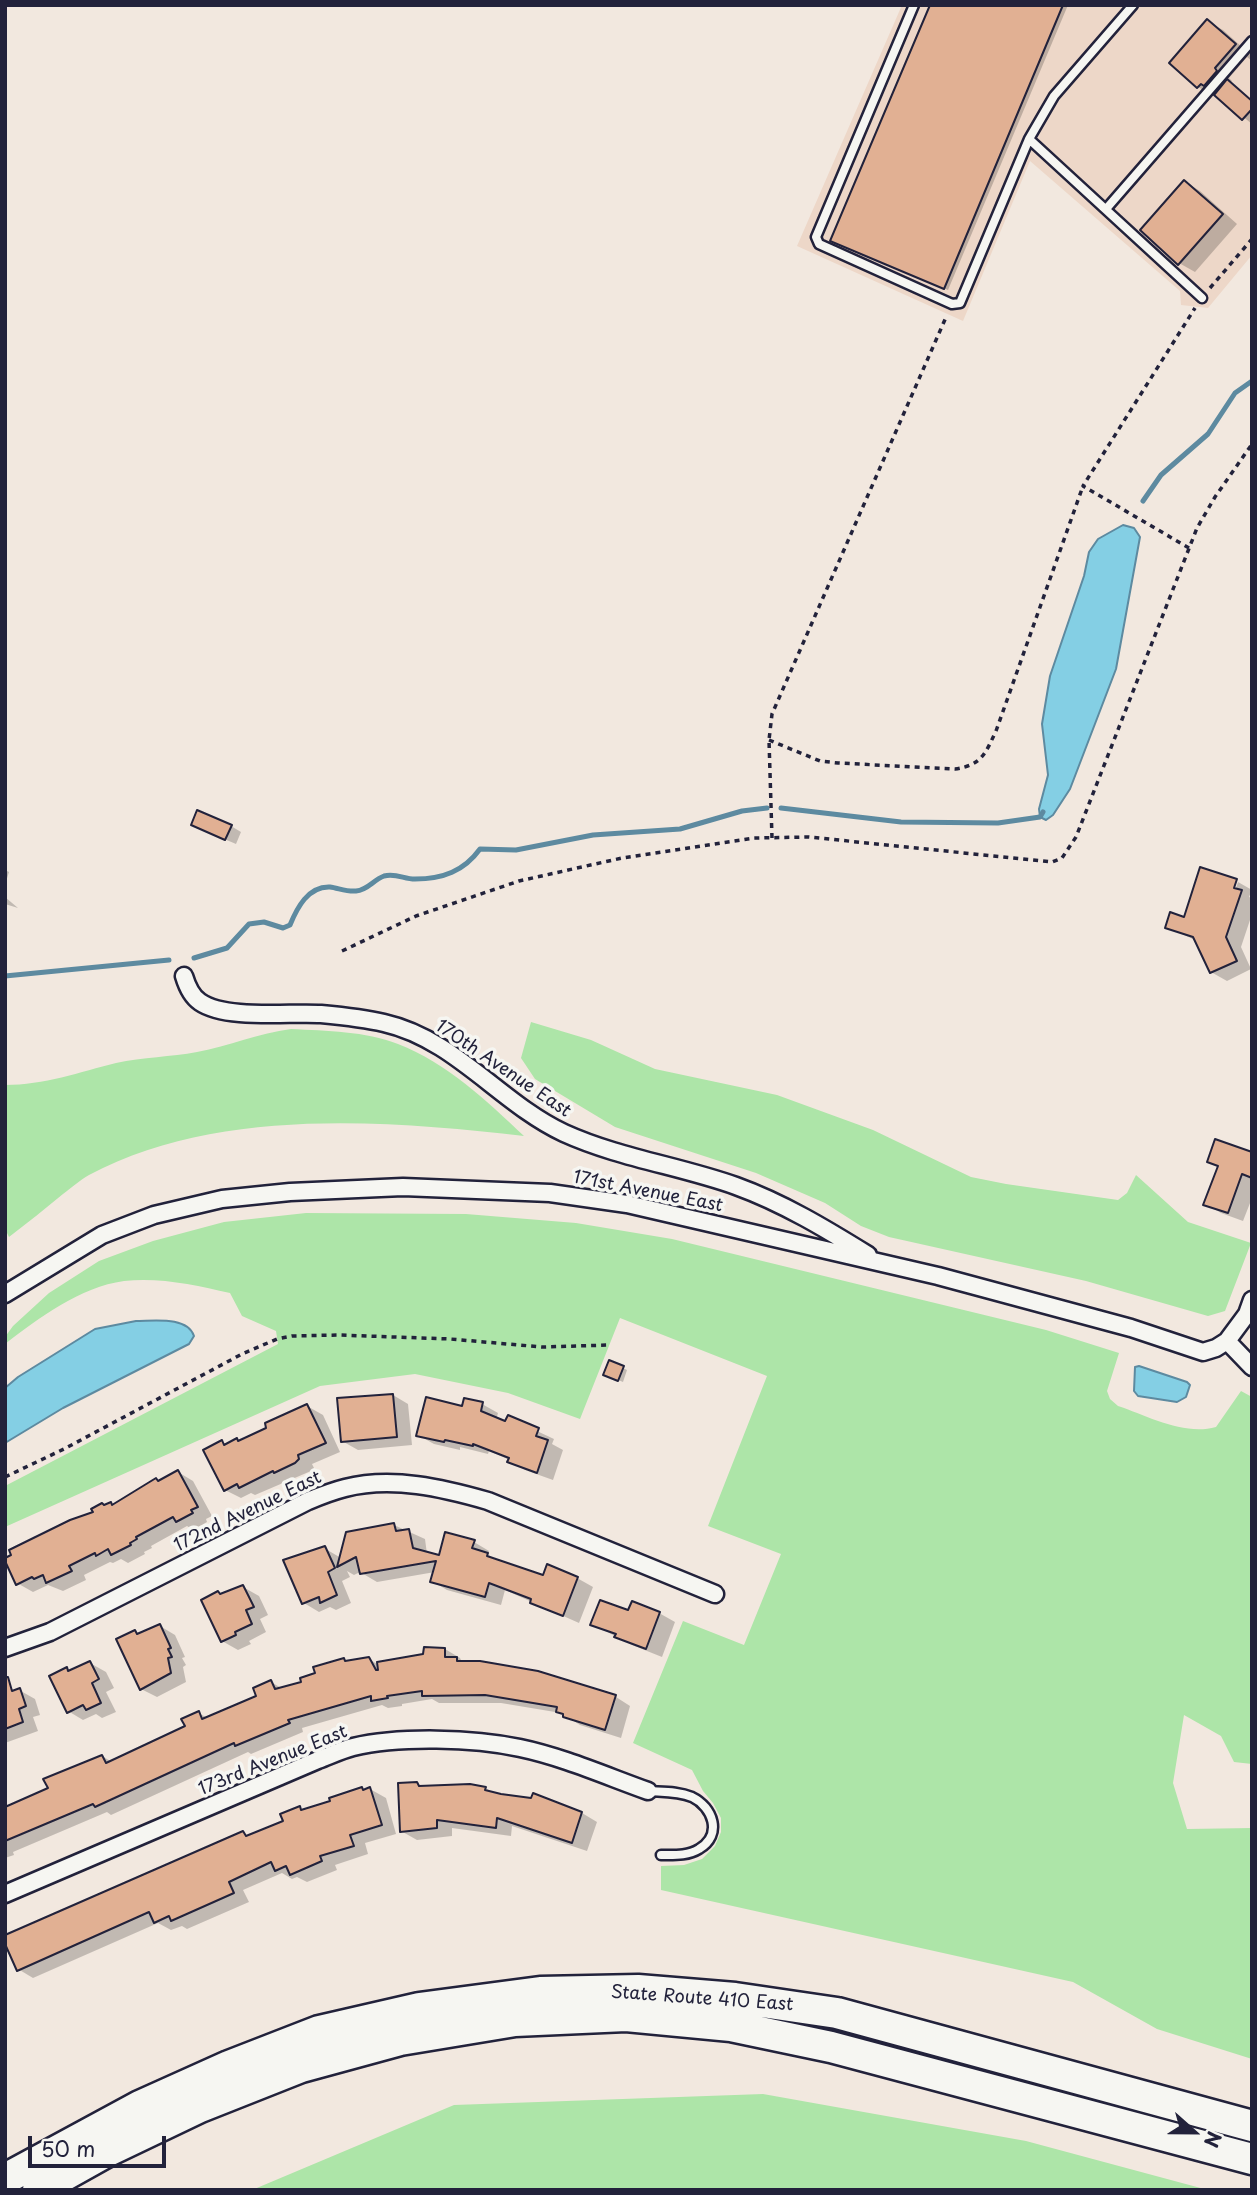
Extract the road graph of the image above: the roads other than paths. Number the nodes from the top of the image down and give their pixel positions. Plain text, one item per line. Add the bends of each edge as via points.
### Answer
1 (914, 5) edge
2 (1133, 5) edge
3 (1252, 41) edge
4 (1029, 139) junction
5 (1105, 209) junction
6 (1202, 298) road end
7 (184, 976) dead end
8 (879, 1262) junction
9 (5, 1294) edge
10 (1252, 1300) edge
11 (1227, 1341) junction
12 (1252, 1367) edge
13 (715, 1594) dead end
14 (5, 1648) edge
15 (648, 1790) joint
16 (661, 1855) dead end
17 (5, 1894) edge
18 (1252, 2126) edge
19 (1252, 2159) edge
20 (5, 2179) edge
21 (38, 2190) edge

1 - 4 lane via 816,237 819,244 952,304 960,303
2 - 4 lane via 1054,96
3 - 5 lane
4 - 5 lane
5 - 6 lane
7 - 8 street, 170th Avenue East via 194,996 228,1012 354,1017 416,1034 563,1132 736,1186 786,1207
8 - 9 street, 171st Avenue East via 627,1204 550,1194 403,1187 222,1199 154,1215 102,1235
8 - 11 street, 171st Avenue East via 1131,1328 1203,1352
10 - 11 street
11 - 12 street
13 - 14 street, 172nd Avenue East via 488,1501 383,1483 345,1488 308,1501 50,1632
15 - 16 lane via 693,1797 708,1810 714,1824 711,1838 702,1848
15 - 17 street, 173rd Avenue East via 521,1748 472,1741 353,1747
18 - 20 highway, State Route 410 East via 824,2010 638,1990 540,1992 419,2008 319,2031 140,2106
19 - 21 highway, State Route 410 East via 831,2047 731,2026 612,2017 515,2021 400,2040 301,2067 200,2107

